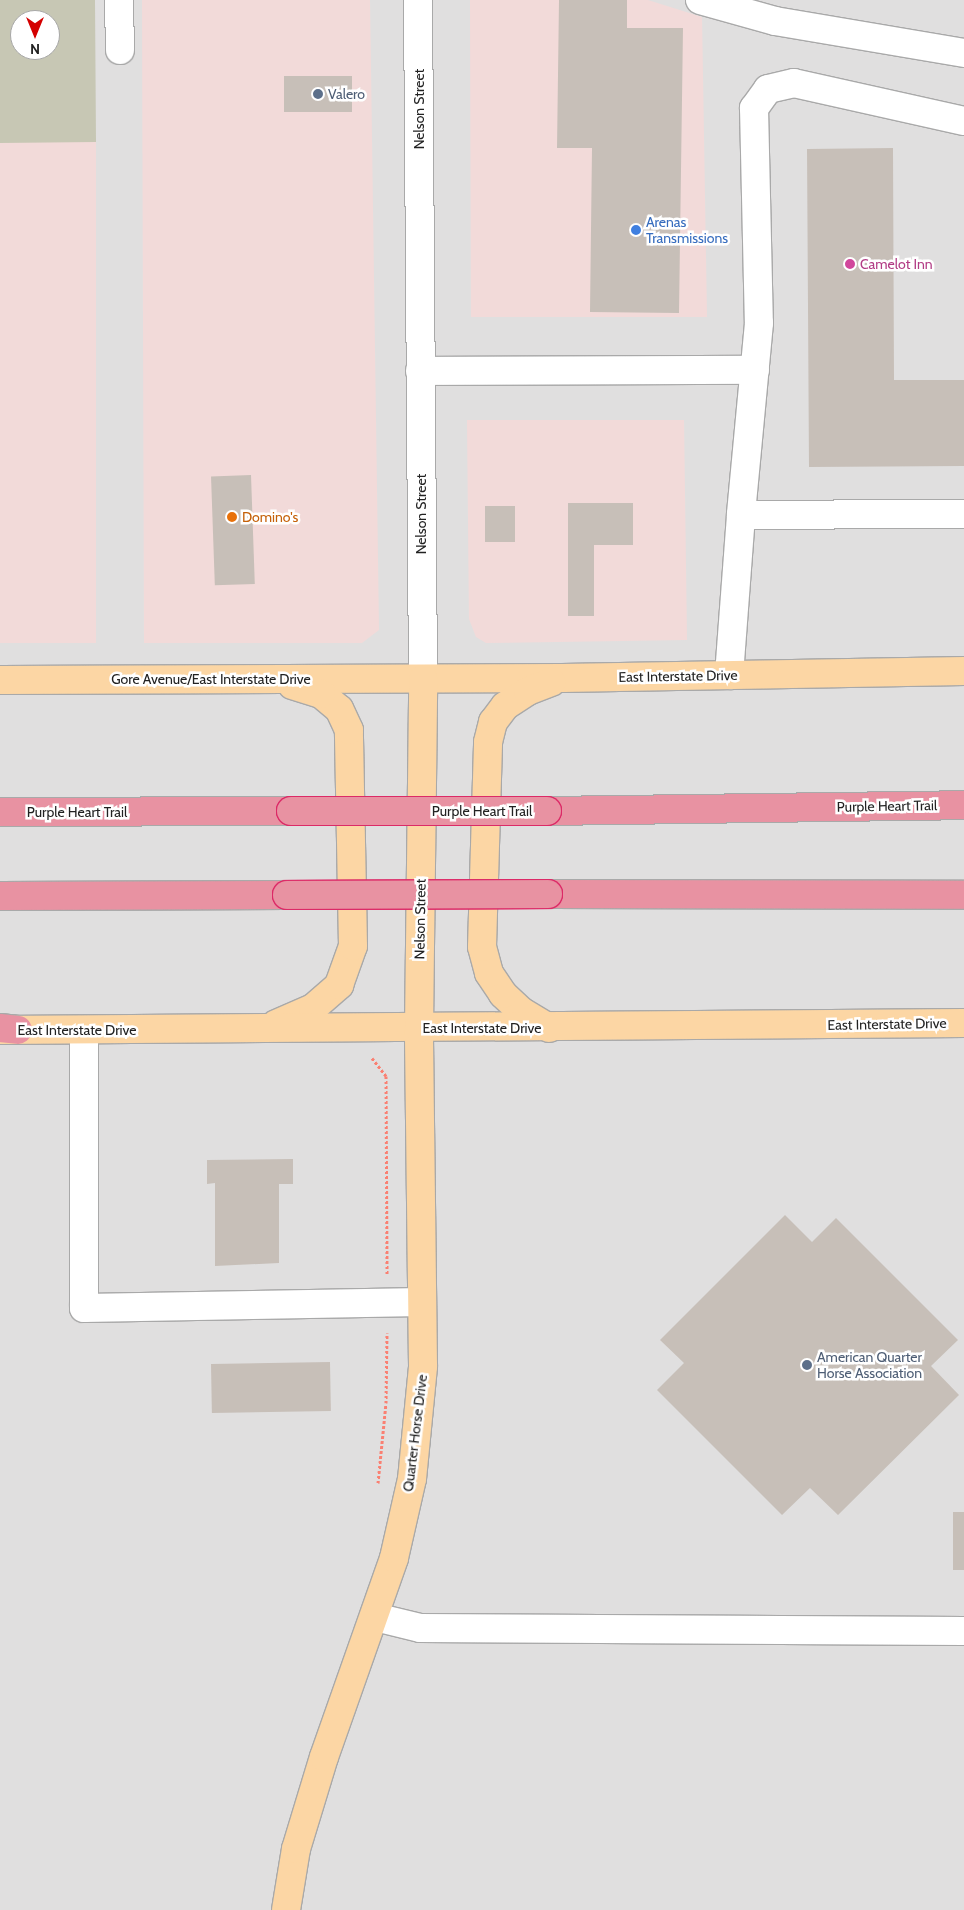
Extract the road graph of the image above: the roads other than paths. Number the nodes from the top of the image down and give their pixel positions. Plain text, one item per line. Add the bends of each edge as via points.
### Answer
1 (119, 0) edge
2 (418, 0) edge
3 (700, 0) edge
4 (120, 50) dead end
5 (964, 52) edge
6 (964, 121) edge
7 (755, 370) junction
8 (420, 371) junction
9 (741, 514) junction
10 (964, 514) edge
11 (964, 671) edge
12 (729, 675) junction
13 (562, 678) junction
14 (276, 679) junction
15 (423, 679) junction
16 (0, 680) edge
17 (964, 805) edge
18 (0, 812) edge
19 (964, 895) edge
20 (0, 896) edge
21 (964, 1023) edge
22 (419, 1028) junction
23 (549, 1028) junction
24 (266, 1029) junction
25 (6, 1030) edge
26 (84, 1030) junction
27 (422, 1302) junction
28 (375, 1617) junction
29 (964, 1631) edge
30 (286, 1910) edge

1 - 4 street
2 - 8 street, Nelson Street
3 - 5 street via 774,21
6 - 7 street via 794,83 768,90 754,108 759,323
7 - 8 street
7 - 9 street
8 - 15 street, Nelson Street
9 - 10 street
9 - 12 street
11 - 12 main road, East Interstate Drive
12 - 13 main road, East Interstate Drive
13 - 15 main road, East Interstate Drive
13 - 23 main road via 528,691 504,706 493,722 488,742 482,947 489,973 503,994 522,1012
14 - 15 main road, Gore Avenue/East Interstate Drive
14 - 16 main road, Gore Avenue/East Interstate Drive
14 - 24 main road via 321,694 339,709 349,730 353,946 339,985 313,1008
15 - 22 main road, Nelson Street
17 - 18 highway, Purple Heart Trail, bridge via 547,811
19 - 20 highway, bridge
21 - 23 main road, East Interstate Drive
22 - 23 main road, East Interstate Drive
22 - 24 main road, East Interstate Drive
22 - 27 main road, Quarter Horse Drive
24 - 26 main road, East Interstate Drive
25 - 26 main road, East Interstate Drive
26 - 27 street via 84,1308
27 - 28 main road, Quarter Horse Drive via 423,1366 412,1479 394,1558
28 - 29 street via 420,1628
28 - 30 main road, Quarter Horse Drive via 324,1757 296,1849

